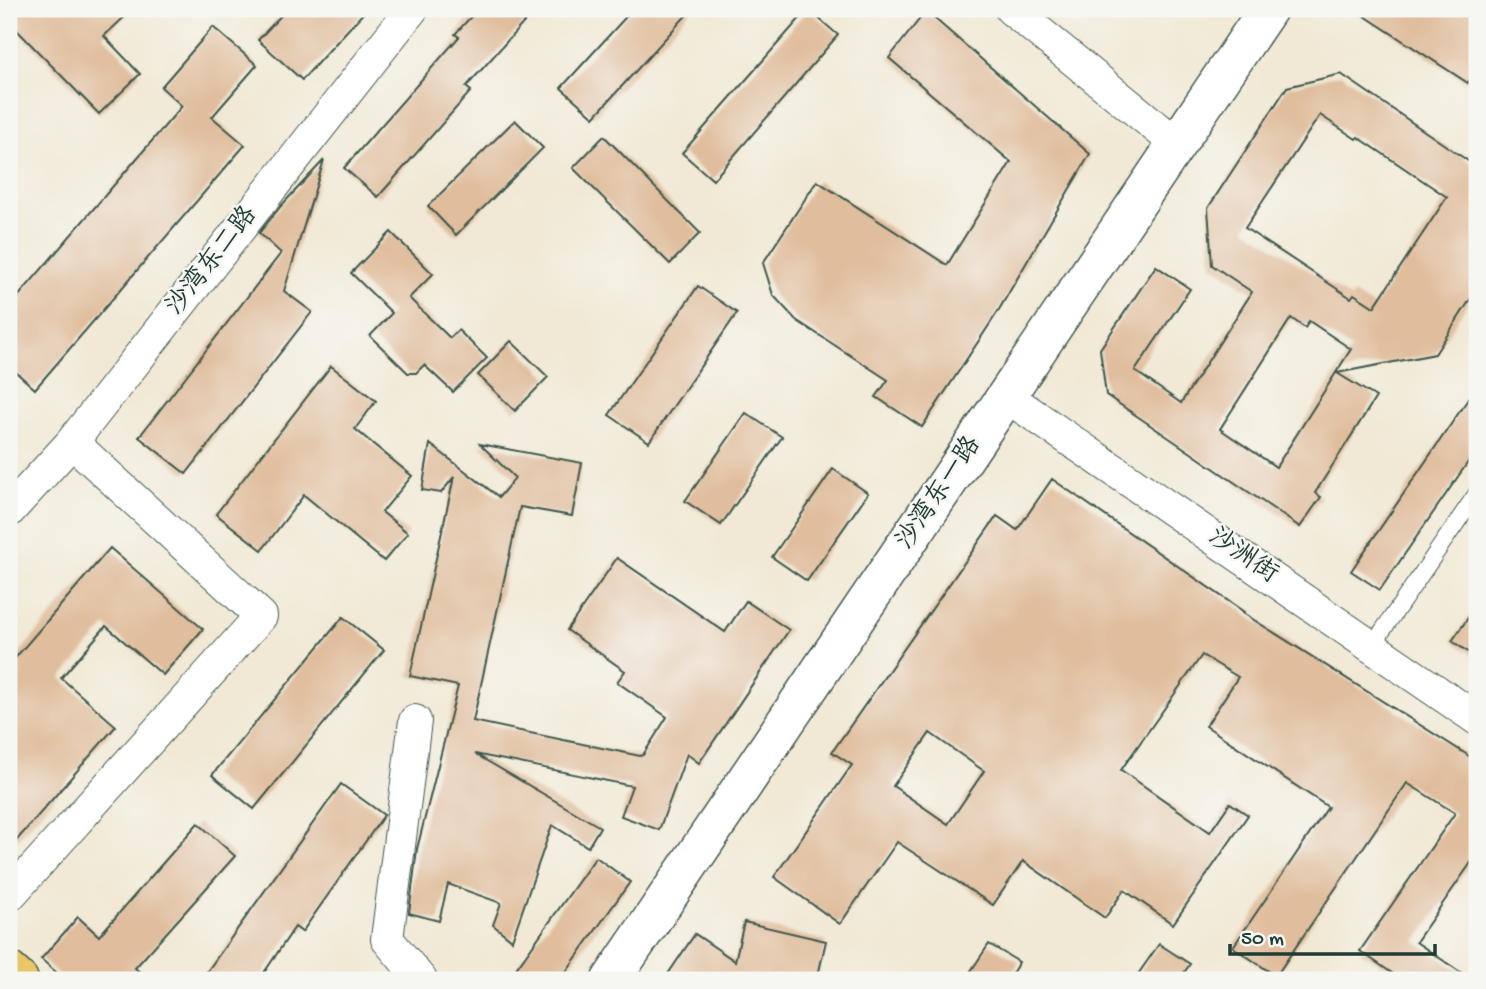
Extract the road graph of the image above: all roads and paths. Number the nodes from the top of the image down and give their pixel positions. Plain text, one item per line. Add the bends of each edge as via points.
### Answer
1 (412, 9) edge
2 (1010, 9) edge
3 (1268, 9) edge
4 (1177, 144) junction
5 (1006, 396) junction
6 (72, 442) junction
7 (1477, 493) edge
8 (9, 511) edge
9 (1371, 646) junction
10 (1477, 719) edge
11 (415, 721) dead end
12 (9, 896) edge
13 (9, 971) edge
14 (19, 980) edge
15 (421, 980) edge
16 (611, 980) edge

1 - 6 street, 沙湾东二路
2 - 4 street
3 - 4 street, 沙湾东一路
4 - 5 street, 沙湾东一路
5 - 9 street, 沙洲街
5 - 16 street, 沙湾东一路
6 - 8 street, 沙湾东二路
6 - 12 street via 261,616
7 - 9 lane
9 - 10 street, 沙洲街
11 - 15 street via 387,939
13 - 14 main road

